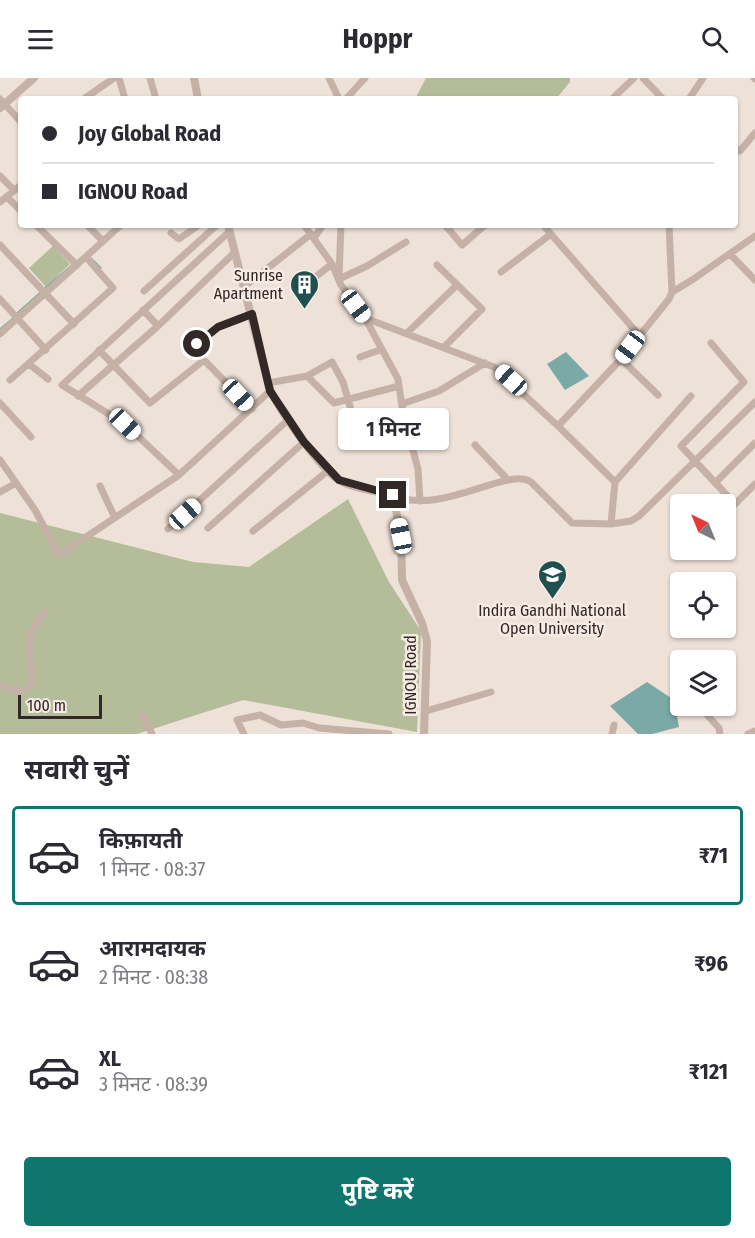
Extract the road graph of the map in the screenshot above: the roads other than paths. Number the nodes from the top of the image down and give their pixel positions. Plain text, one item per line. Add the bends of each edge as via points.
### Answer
1 (34, 78) edge
2 (114, 78) edge
3 (119, 78) edge
4 (150, 78) edge
5 (194, 78) edge
6 (329, 78) edge
7 (366, 78) edge
8 (634, 78) edge
9 (643, 78) edge
10 (703, 78) edge
11 (88, 96) edge
12 (124, 96) edge
13 (155, 96) edge
14 (197, 96) edge
15 (338, 96) edge
16 (349, 96) edge
17 (615, 96) edge
18 (660, 96) edge
19 (691, 96) edge
20 (2, 103) edge
21 (18, 119) edge
22 (755, 133) edge
23 (738, 151) edge
24 (0, 176) edge
25 (18, 187) edge
26 (14, 190) junction
27 (7, 196) junction
28 (0, 202) edge
29 (18, 208) edge
30 (39, 228) edge
31 (90, 228) edge
32 (118, 228) edge
33 (195, 228) edge
34 (214, 228) edge
35 (306, 228) edge
36 (320, 228) edge
37 (341, 228) edge
38 (449, 228) edge
39 (481, 228) edge
40 (546, 228) edge
41 (669, 228) edge
42 (229, 229) edge
43 (171, 233) dead end
44 (551, 234) junction
45 (312, 236) junction
46 (755, 236) edge
47 (103, 241) junction
48 (406, 242) dead end
49 (0, 245) edge
50 (235, 252) junction
51 (730, 254) junction
52 (86, 257) junction
53 (332, 264) junction
54 (77, 265) junction
55 (437, 265) dead end
56 (501, 272) dead end
57 (314, 278) dead end
58 (339, 279) junction
59 (755, 280) edge
60 (458, 285) junction
61 (245, 286) junction
62 (144, 291) dead end
63 (672, 291) junction
64 (46, 293) junction
65 (0, 299) edge
66 (143, 310) junction
67 (252, 314) junction
68 (18, 318) junction
69 (365, 318) junction
70 (74, 324) junction
71 (158, 326) junction
72 (407, 333) junction
73 (0, 334) edge
74 (639, 335) junction
75 (711, 343) dead end
76 (197, 344) dead end
77 (444, 346) junction
78 (46, 350) junction
79 (99, 350) junction
80 (380, 350) junction
81 (200, 353) dead end
82 (360, 357) dead end
83 (621, 359) junction
84 (204, 360) junction
85 (485, 363) junction
86 (29, 364) junction
87 (114, 365) junction
88 (307, 376) junction
89 (48, 379) dead end
90 (10, 380) dead end
91 (399, 386) junction
92 (269, 387) junction
93 (658, 395) dead end
94 (78, 396) junction
95 (691, 396) dead end
96 (347, 399) junction
97 (755, 402) edge
98 (0, 404) edge
99 (402, 404) junction
100 (252, 409) junction
101 (288, 420) junction
102 (355, 424) dead end
103 (558, 426) junction
104 (31, 437) dead end
105 (304, 442) junction
106 (755, 443) edge
107 (475, 445) dead end
108 (0, 460) edge
109 (694, 462) junction
110 (329, 470) junction
111 (179, 474) junction
112 (508, 480) junction
113 (615, 482) junction
114 (16, 483) junction
115 (715, 483) junction
116 (755, 484) edge
117 (100, 486) dead end
118 (0, 492) edge
119 (393, 495) junction
120 (420, 501) junction
121 (115, 518) junction
122 (611, 524) junction
123 (208, 528) dead end
124 (168, 529) dead end
125 (253, 531) dead end
126 (45, 612) dead end
127 (0, 685) edge
128 (491, 692) dead end
129 (426, 711) junction
130 (142, 715) dead end
131 (708, 716) edge
132 (281, 725) junction
133 (614, 725) dead end
134 (316, 730) edge
135 (755, 731) edge
136 (357, 732) edge
137 (152, 734) edge
138 (244, 734) edge
139 (281, 734) edge
140 (389, 734) edge
141 (424, 734) edge
142 (612, 734) edge
143 (720, 734) edge
144 (748, 734) edge

1 - 20 street
2 - 11 street
3 - 12 street
4 - 13 street
5 - 14 street
6 - 15 street
7 - 16 street
8 - 17 street
9 - 18 street
10 - 19 street
20 - 21 street
22 - 23 street
24 - 26 street
25 - 26 street
26 - 27 street
27 - 28 street
27 - 29 street
30 - 54 street
31 - 47 street
32 - 47 street
33 - 43 street via 179,239
34 - 62 street
35 - 45 street
36 - 45 street
37 - 58 street
38 - 39 street via 462,244
40 - 44 street
41 - 63 street
42 - 50 street
42 - 66 street
44 - 56 street
44 - 74 street
45 - 53 street
45 - 61 street
46 - 51 street
47 - 52 street
48 - 58 street via 368,267
49 - 64 street
50 - 61 street
50 - 71 street
51 - 59 street
51 - 63 street
52 - 54 street
52 - 70 street via 113,288
53 - 57 street
53 - 58 street
54 - 64 street
55 - 60 street
58 - 69 street
60 - 72 street
60 - 77 street via 482,309
61 - 67 street
63 - 74 street
64 - 68 street
64 - 70 street
65 - 68 street
66 - 71 street
66 - 79 street
67 - 76 street via 218,327
67 - 92 street
68 - 73 street
68 - 78 street
69 - 72 street
69 - 80 street
70 - 78 street
71 - 87 street
72 - 77 street
74 - 83 street
75 - 109 street via 744,380 681,446
77 - 85 street
78 - 86 street
79 - 87 street
79 - 94 street via 62,386
80 - 82 street
80 - 91 street
81 - 84 street
83 - 93 street
83 - 103 street
84 - 87 street via 150,403
84 - 100 street
85 - 99 street via 439,391
85 - 103 street via 501,371
86 - 89 street
86 - 90 street
87 - 94 street
88 - 92 street
88 - 96 street via 334,403
88 - 96 street via 332,362
91 - 96 street
91 - 99 street
92 - 100 street
92 - 101 street
94 - 111 street via 125,424
95 - 113 street
96 - 102 street
97 - 109 street
98 - 104 street
99 - 120 street via 418,469
100 - 111 street
101 - 105 street
101 - 124 street
103 - 113 street
105 - 110 street
105 - 123 street
106 - 115 street
107 - 112 street
108 - 114 street
109 - 115 street
109 - 122 street via 639,516
110 - 119 street via 339,480
110 - 125 street
111 - 121 street
112 - 120 street via 447,499
112 - 122 street via 529,480 572,523
113 - 122 street
114 - 118 street
114 - 121 street via 59,555
115 - 116 street via 735,504
117 - 121 street
119 - 120 street
119 - 129 street, IGNOU Road via 401,536 402,580 427,641
126 - 127 street via 29,637 33,677 30,685 26,691 18,692
128 - 129 street
129 - 141 street, IGNOU Road
130 - 137 street
131 - 143 street
132 - 134 street via 303,723
132 - 138 street via 260,715 240,718 237,723
132 - 139 street
133 - 142 street
134 - 136 street
135 - 144 street
136 - 140 street

